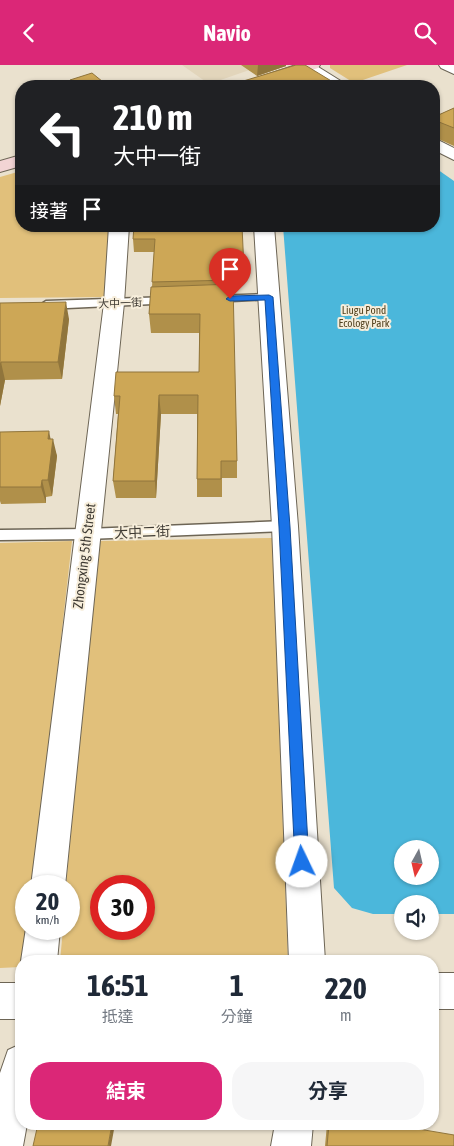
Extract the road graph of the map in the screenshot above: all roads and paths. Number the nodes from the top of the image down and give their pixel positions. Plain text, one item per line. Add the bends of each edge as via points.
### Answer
1 (447, 65) edge
2 (310, 66) edge
3 (454, 69) edge
4 (267, 80) edge
5 (330, 80) edge
6 (440, 147) edge
7 (454, 155) edge
8 (15, 162) edge
9 (0, 167) edge
10 (119, 232) edge
11 (264, 232) edge
12 (269, 297) junction
13 (201, 300) edge
14 (182, 301) edge
15 (114, 303) junction
16 (38, 305) edge
17 (285, 527) junction
18 (87, 534) junction
19 (0, 535) edge
20 (49, 875) edge
21 (42, 940) edge
22 (40, 955) edge
23 (307, 955) edge
24 (439, 991) edge
25 (454, 991) edge
26 (0, 1001) edge
27 (15, 1001) edge
28 (15, 1092) edge
29 (293, 1130) edge
30 (4, 1146) edge
31 (291, 1146) edge

1 - 3 street
2 - 4 street
2 - 5 street
6 - 7 street
8 - 9 street
10 - 15 street, Zhongxing 5th Street
11 - 12 street
12 - 13 lane
12 - 17 street
14 - 15 lane, 大中一街
15 - 16 lane, 大中一街
15 - 18 street, Zhongxing 5th Street
17 - 18 lane, 大中二街
17 - 23 street
18 - 19 lane, 大中二街
18 - 20 street, Zhongxing 5th Street
21 - 22 street
24 - 25 street
26 - 27 street
28 - 30 street
29 - 31 street

